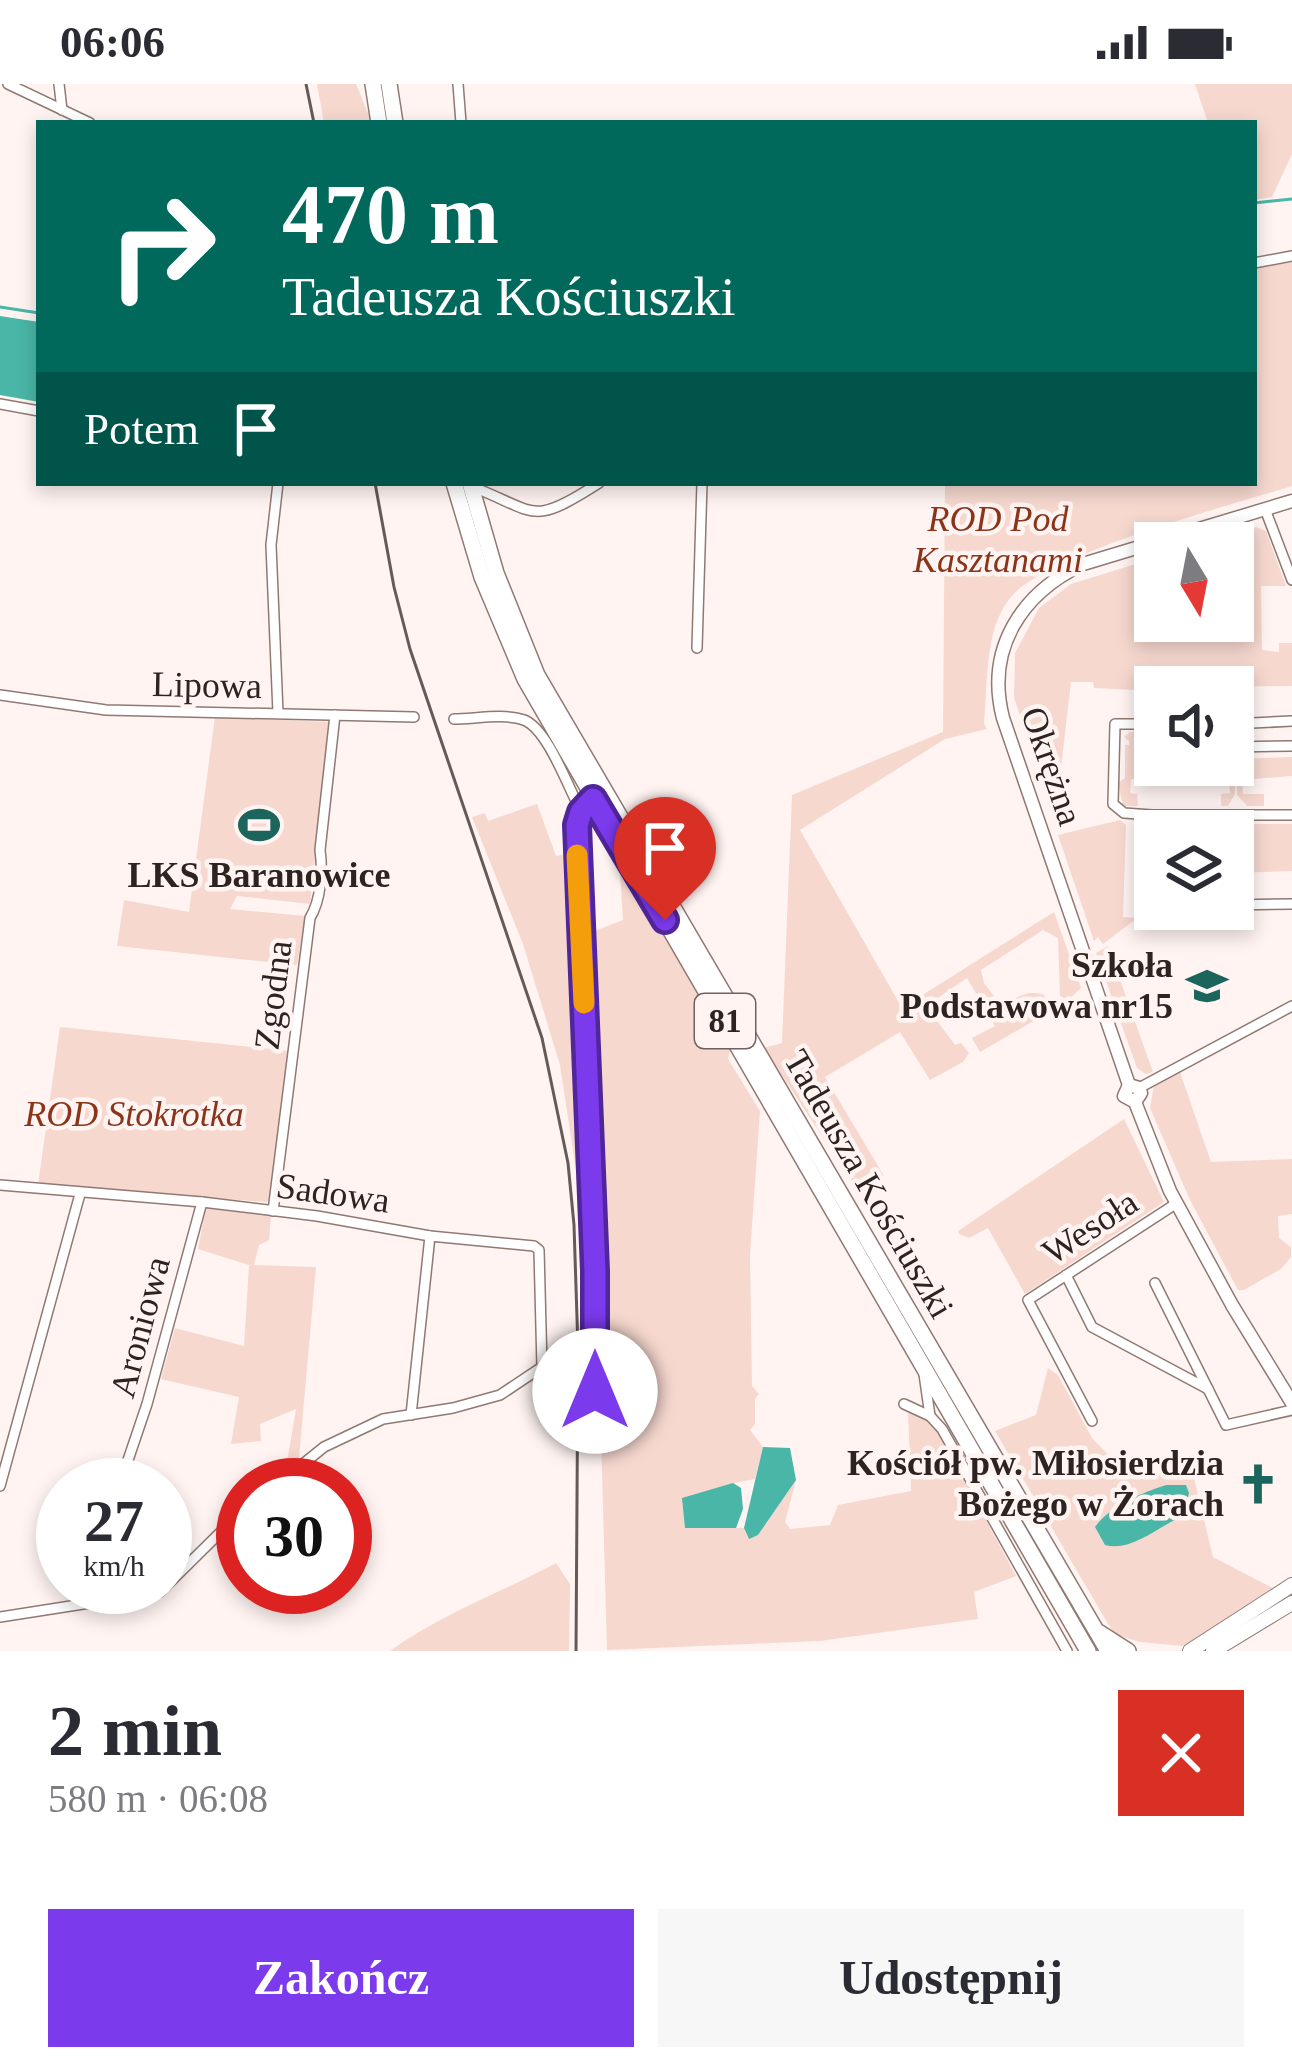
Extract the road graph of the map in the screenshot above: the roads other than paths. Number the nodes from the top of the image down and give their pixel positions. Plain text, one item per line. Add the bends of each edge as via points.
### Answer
1 (8, 84) edge
2 (59, 84) edge
3 (373, 84) edge
4 (389, 84) edge
5 (458, 84) edge
6 (62, 110) junction
7 (84, 120) edge
8 (379, 120) edge
9 (395, 120) edge
10 (460, 120) edge
11 (1292, 256) edge
12 (1257, 262) edge
13 (0, 404) edge
14 (36, 410) edge
15 (278, 486) edge
16 (464, 486) edge
17 (465, 486) edge
18 (469, 486) edge
19 (594, 486) edge
20 (702, 486) edge
21 (1292, 501) edge
22 (1265, 509) junction
23 (1292, 580) edge
24 (697, 648) dead end
25 (0, 695) edge
26 (278, 713) junction
27 (335, 715) junction
28 (414, 717) dead end
29 (454, 719) dead end
30 (1292, 721) edge
31 (1254, 723) edge
32 (1134, 724) edge
33 (1292, 746) edge
34 (1254, 747) edge
35 (587, 805) junction
36 (1134, 814) edge
37 (1254, 815) edge
38 (1292, 815) edge
39 (1254, 904) edge
40 (1292, 904) edge
41 (1292, 1006) edge
42 (1134, 1092) junction
43 (0, 1185) edge
44 (80, 1194) junction
45 (202, 1202) junction
46 (1177, 1203) junction
47 (273, 1211) junction
48 (430, 1236) junction
49 (1066, 1275) junction
50 (1155, 1283) dead end
51 (923, 1362) junction
52 (1208, 1389) junction
53 (595, 1391) dead end
54 (925, 1392) junction
55 (1292, 1406) edge
56 (411, 1415) junction
57 (930, 1416) junction
58 (1092, 1421) dead end
59 (129, 1458) edge
60 (310, 1458) edge
61 (0, 1486) edge
62 (216, 1537) edge
63 (1292, 1585) edge
64 (1292, 1603) edge
65 (0, 1617) edge
66 (1096, 1630) junction
67 (1067, 1651) edge
68 (1088, 1651) edge
69 (1108, 1651) edge
70 (1128, 1651) edge
71 (1190, 1651) edge
72 (1213, 1651) edge

1 - 6 street
2 - 6 street
3 - 8 main road
4 - 9 main road
5 - 10 street
6 - 7 street
11 - 12 street
13 - 14 street
15 - 26 street via 271,529
16 - 35 main road, Tadeusza Kościuszki / 81 via 482,578
17 - 66 main road, Tadeusza Kościuszki / 81 via 537,675
18 - 19 street via 530,513
20 - 24 street
21 - 22 street, Okrężna
22 - 23 street
22 - 42 street, Okrężna via 1054,578 1014,620 1000,658 1003,718
25 - 26 street, Lipowa via 106,710
26 - 27 street, Lipowa
27 - 28 street, Lipowa
27 - 47 street, Zgodna
29 - 35 street via 530,723
30 - 31 street
32 - 36 street via 1115,724 1113,804
33 - 34 street
35 - 51 main road, Tadeusza Kościuszki / 81
35 - 53 street via 577,843
37 - 38 street
39 - 40 street
41 - 42 street
42 - 46 street, Okrężna
43 - 44 street, Sadowa
44 - 45 street, Sadowa
44 - 61 street
45 - 47 street, Sadowa
45 - 59 street, Aroniowa
46 - 49 street, Wesoła
46 - 55 street, Okrężna
47 - 48 street, Sadowa
48 - 56 street
48 - 56 street, Sadowa via 538,1250 542,1367 500,1395
49 - 52 street via 1092,1327
49 - 58 street, Wesoła via 1028,1300
50 - 52 street
51 - 54 street
51 - 68 main road, Tadeusza Kościuszki / 81
52 - 55 street via 1226,1425
54 - 57 street
54 - 57 street via 904,1404
56 - 60 street via 383,1418
57 - 67 street
62 - 65 street via 160,1592
63 - 71 main road
64 - 72 main road
66 - 69 main road, Tadeusza Kościuszki / 81
66 - 70 main road

